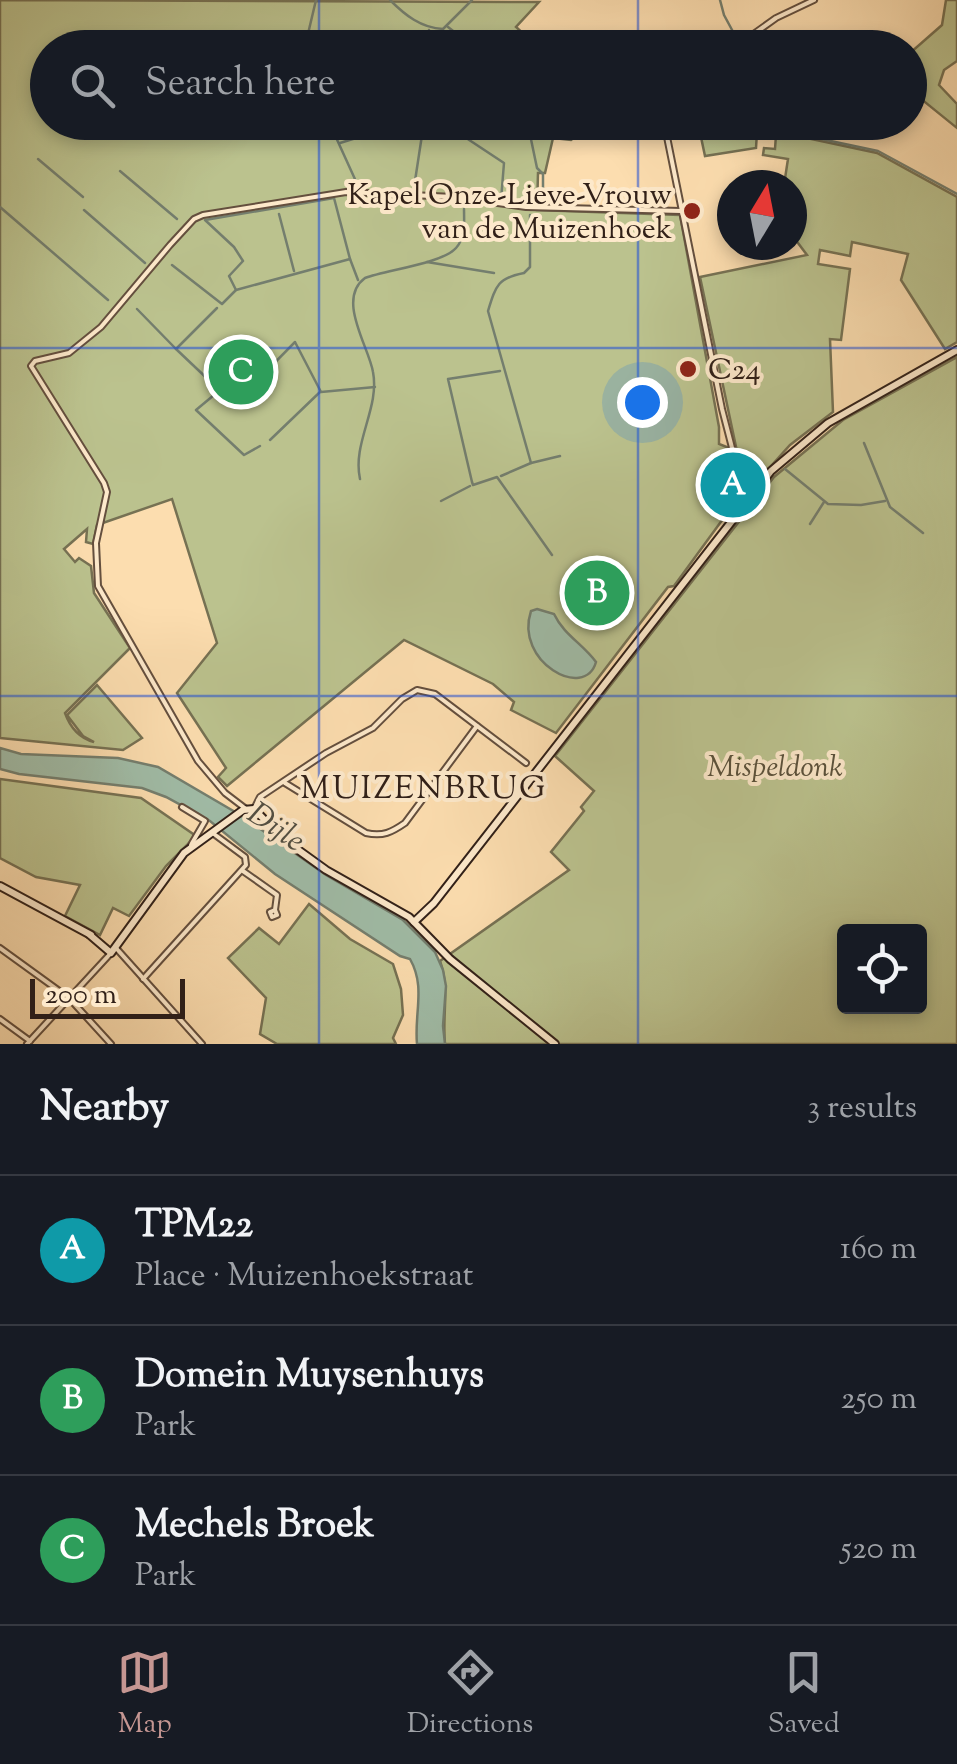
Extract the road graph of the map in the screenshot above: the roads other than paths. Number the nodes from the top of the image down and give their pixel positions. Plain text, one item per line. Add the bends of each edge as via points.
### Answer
1 (814, 0) edge
2 (759, 30) edge
3 (668, 140) edge
4 (682, 211) junction
5 (957, 350) edge
6 (746, 502) junction
7 (477, 726) junction
8 (526, 763) dead end
9 (285, 783) junction
10 (182, 807) dead end
11 (247, 810) junction
12 (213, 831) junction
13 (191, 847) junction
14 (242, 870) junction
15 (0, 886) edge
16 (414, 922) junction
17 (267, 926) dead end
18 (0, 948) edge
19 (114, 950) junction
20 (143, 979) junction
21 (69, 998) junction
22 (0, 1020) edge
23 (29, 1042) edge
24 (111, 1044) edge
25 (202, 1044) edge
26 (555, 1044) edge

1 - 2 street
3 - 4 street
4 - 6 street
4 - 11 street via 346,192 203,215 101,326 68,353 35,360 31,366 104,484 98,586 198,761
5 - 6 street via 828,422
6 - 16 street
7 - 8 street
7 - 9 street via 435,694 418,690 374,728
7 - 9 street via 405,822 378,836
9 - 11 street
10 - 13 street via 204,823
11 - 12 street
11 - 16 street via 326,870
12 - 13 street
12 - 14 street via 244,856
13 - 19 street
14 - 17 street via 277,895
14 - 20 street
15 - 19 street
16 - 26 street
18 - 21 street
19 - 20 street
19 - 21 street
20 - 25 street
21 - 23 street
21 - 24 street
22 - 23 street

